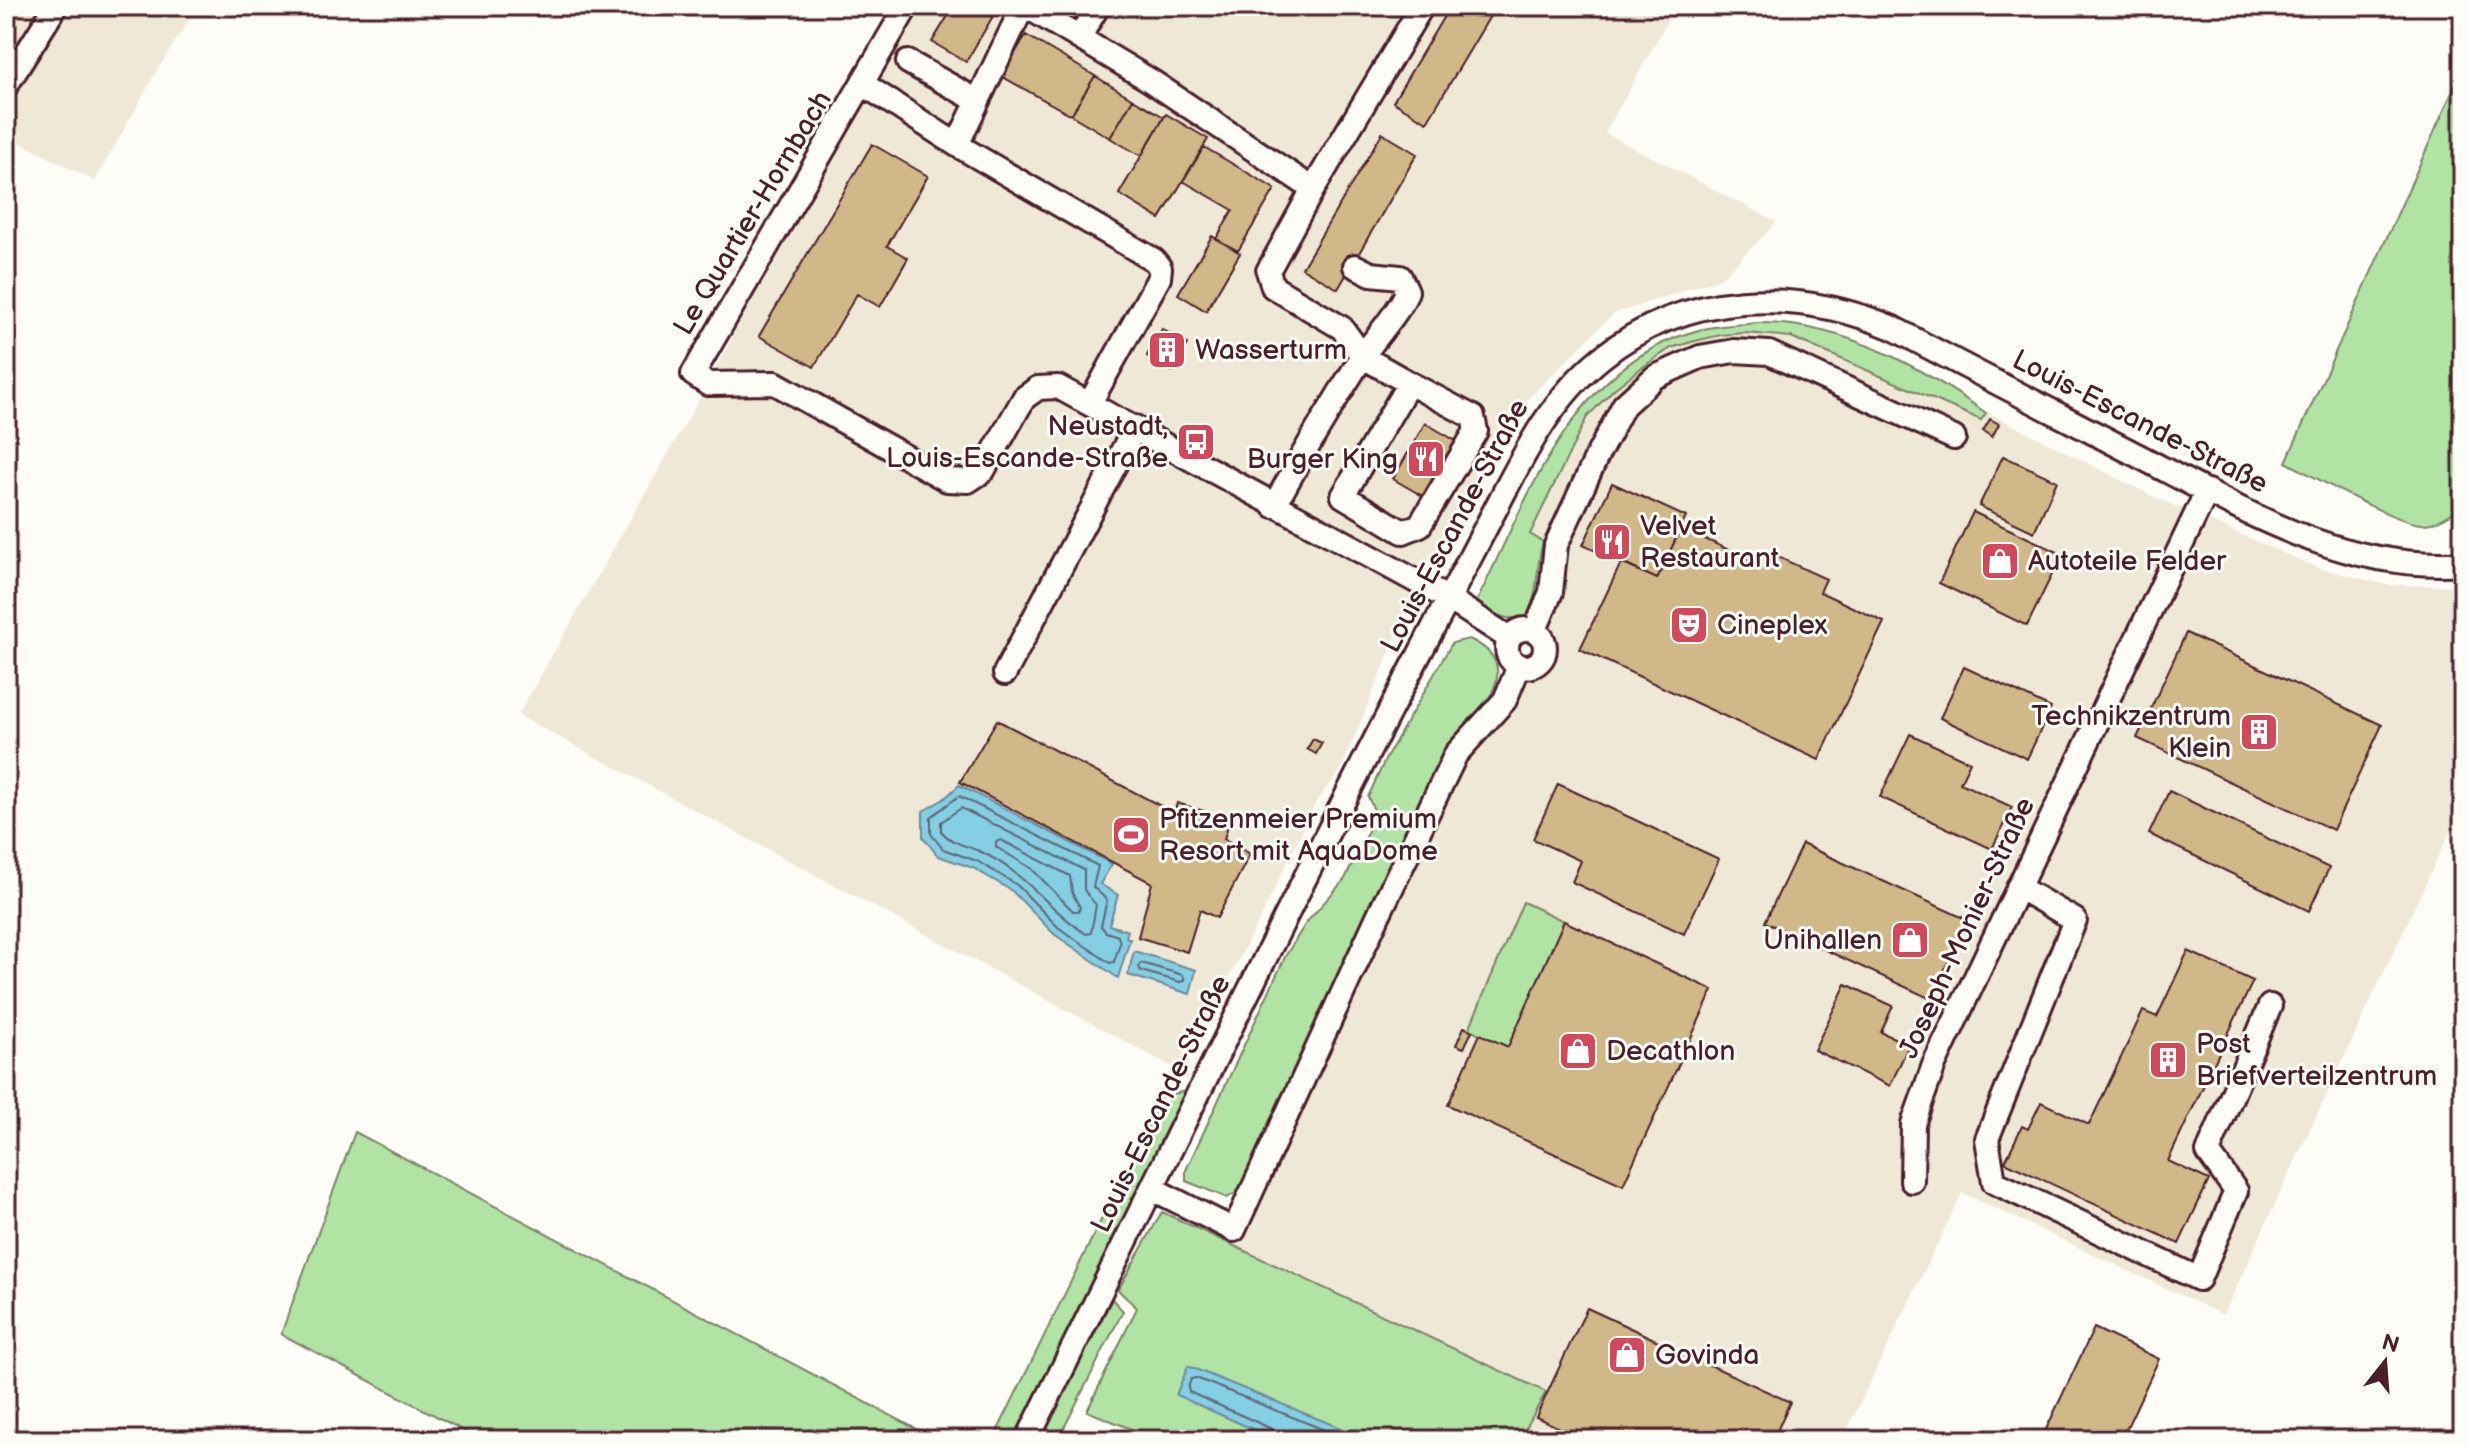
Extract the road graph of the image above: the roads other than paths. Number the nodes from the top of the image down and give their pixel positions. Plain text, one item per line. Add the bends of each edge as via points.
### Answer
1 (56, 6) edge
2 (907, 6) edge
3 (1024, 6) edge
4 (1098, 6) edge
5 (1422, 6) edge
6 (1079, 38) junction
7 (908, 62) dead end
8 (863, 84) junction
9 (6, 86) edge
10 (978, 101) junction
11 (957, 145) junction
12 (1313, 189) junction
13 (1355, 266) dead end
14 (1363, 357) junction
15 (1409, 383) junction
16 (1090, 403) junction
17 (1135, 427) junction
18 (1954, 438) dead end
19 (2207, 491) junction
20 (1274, 506) junction
21 (2463, 563) edge
22 (1449, 599) junction
23 (1535, 630) junction
24 (1509, 638) junction
25 (1519, 666) junction
26 (1005, 673) dead end
27 (2018, 887) junction
28 (2270, 1006) dead end
29 (1912, 1181) dead end
30 (1153, 1189) junction
31 (1027, 1440) edge

1 - 9 street
2 - 8 street, Le Quartier-Hornbach
3 - 6 street
3 - 10 street
4 - 6 street
5 - 12 street
6 - 12 street
7 - 10 street
8 - 11 street, Le Quartier-Hornbach
8 - 16 street, Le Quartier-Hornbach via 693,374 708,384 775,383 947,480 968,481 983,471 1024,398 1038,388 1058,387
10 - 11 street
11 - 16 street, Le Quartier-Hornbach via 1160,268
12 - 14 street via 1268,271 1273,287 1342,328
13 - 14 street via 1400,277 1407,291
14 - 15 street
14 - 20 street
15 - 15 street via 1343,496 1403,532 1420,525 1476,431 1473,417
16 - 17 street, Le Quartier-Hornbach
17 - 20 street, Le Quartier-Hornbach
17 - 26 street
18 - 23 street via 1769,353 1711,355 1655,377 1624,405 1598,454 1556,545 1551,592
19 - 21 street, Louis-Escande-Straße via 2350,553 2415,564
19 - 22 street, Louis-Escande-Straße via 1867,317 1813,303 1730,303 1651,327 1604,355 1564,393 1532,437
19 - 27 street, Joseph-Monier-Straße
20 - 22 street, Le Quartier-Hornbach
22 - 24 street, Le Quartier-Hornbach
22 - 30 street, Louis-Escande-Straße
23 - 24 street via 1518,630
23 - 25 street via 1545,644 1544,656 1536,665
24 - 25 street via 1507,652
25 - 30 street via 1505,700 1456,754 1234,1230
27 - 28 street via 2075,920 1987,1139 1994,1182 2199,1279 2236,1191 2208,1152
27 - 29 street, Joseph-Monier-Straße via 1913,1124
30 - 31 street, Louis-Escande-Straße

